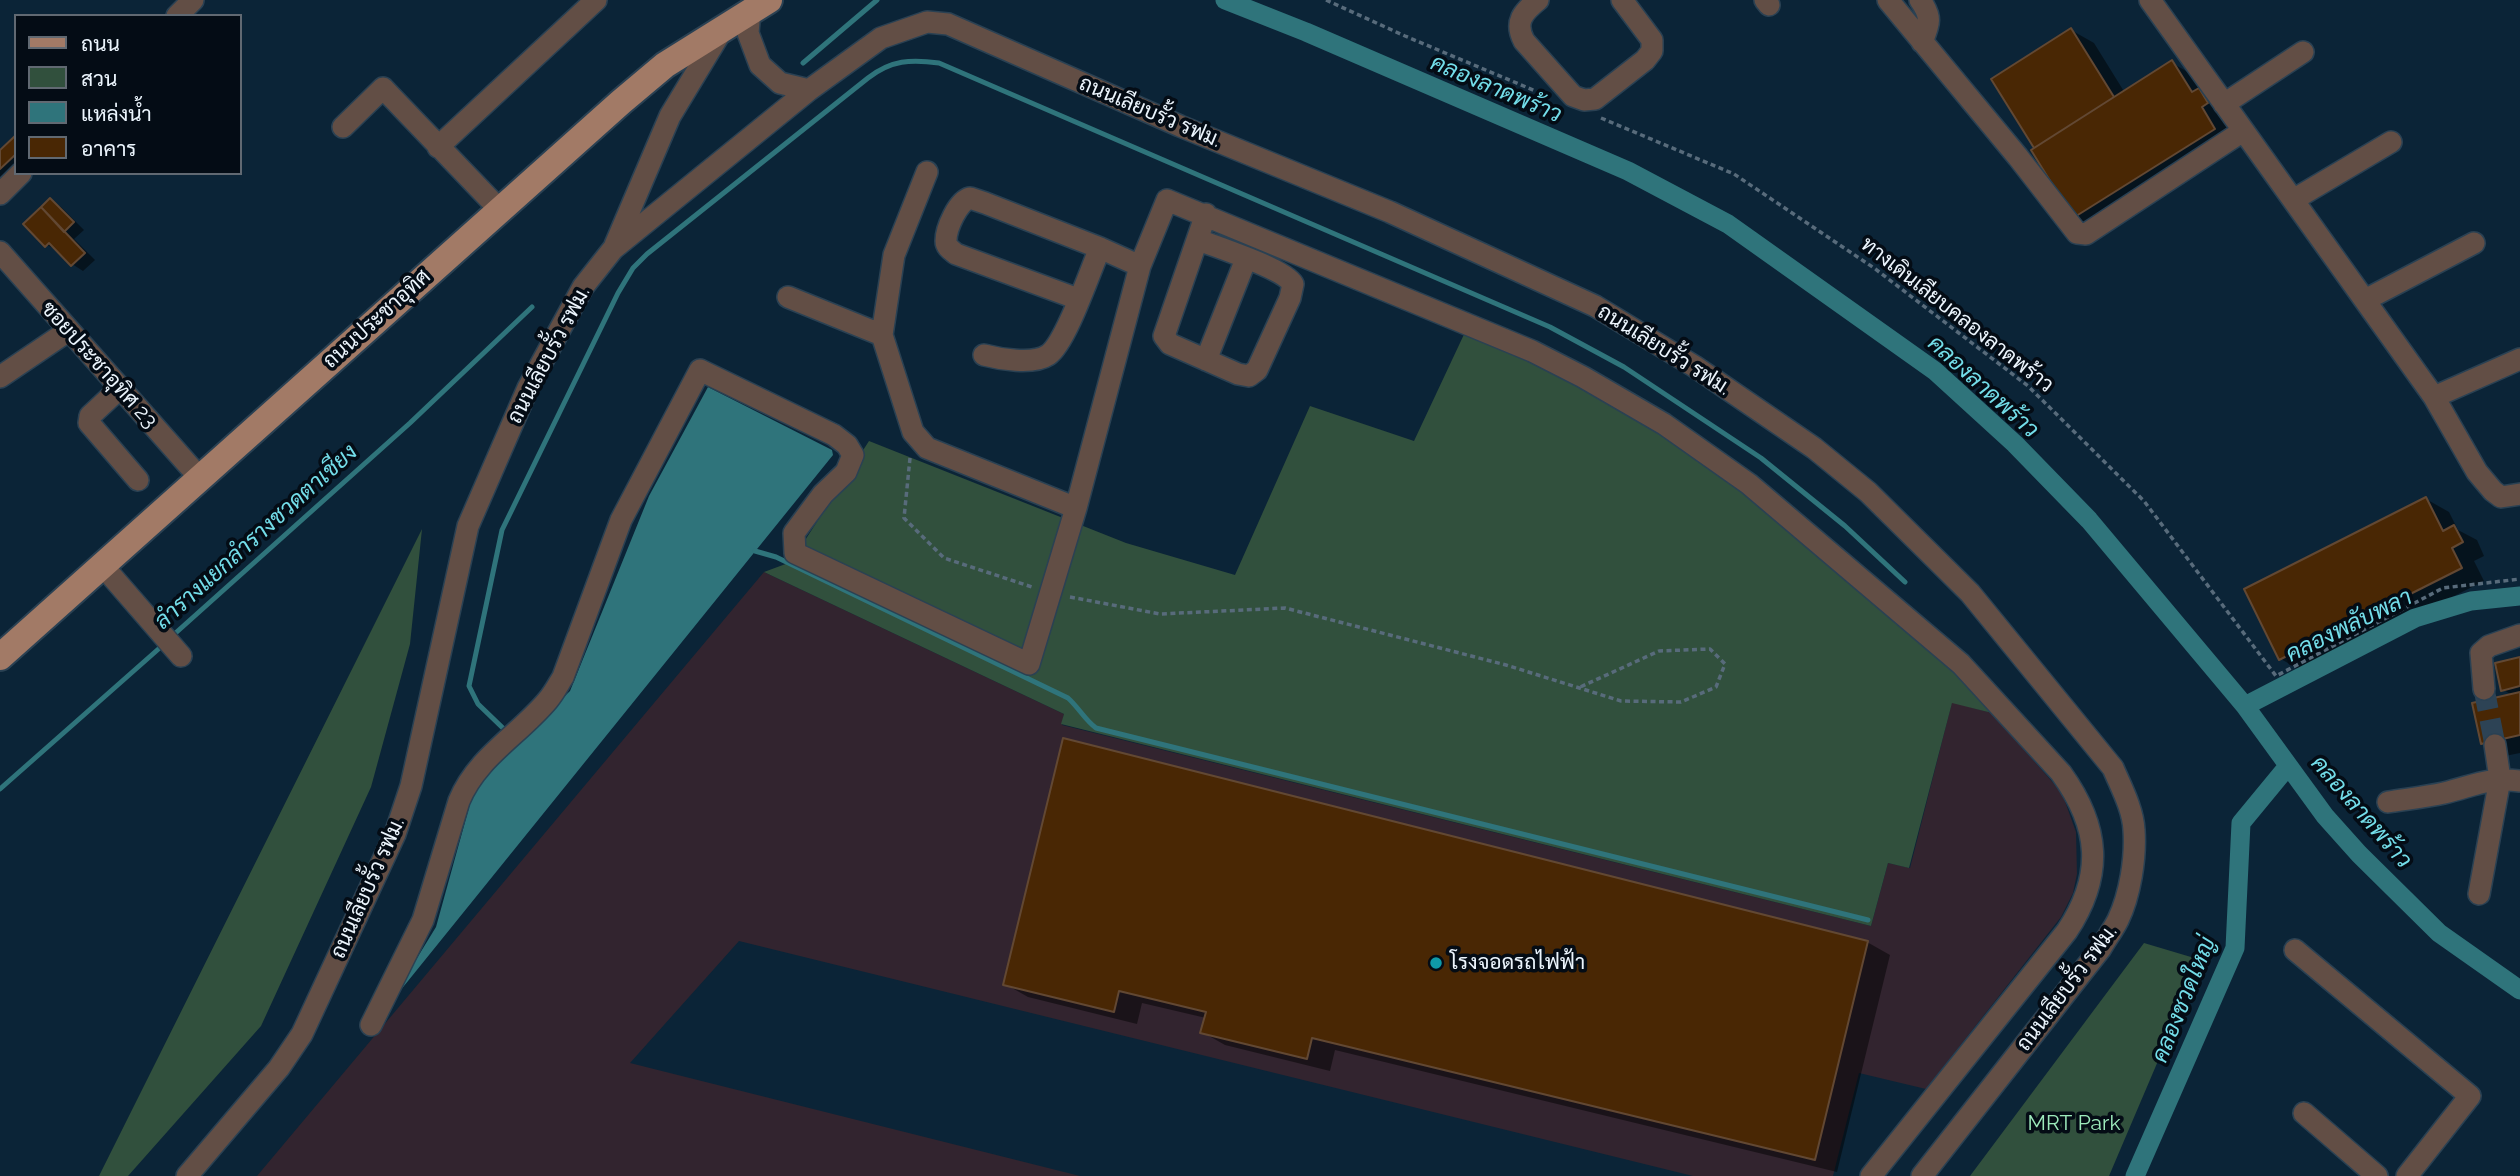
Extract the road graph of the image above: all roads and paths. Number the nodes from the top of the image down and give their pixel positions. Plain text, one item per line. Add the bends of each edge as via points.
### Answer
1 (193, 0) edge
2 (596, 0) edge
3 (1326, 0) edge
4 (1538, 0) edge
5 (1622, 0) edge
6 (1888, 0) edge
7 (1920, 0) edge
8 (2150, 0) edge
9 (760, 6) edge
10 (179, 14) edge
11 (723, 28) junction
12 (1922, 42) junction
13 (2303, 52) dead end
14 (809, 90) junction
15 (1557, 100) dead end
16 (2224, 104) junction
17 (1595, 116) dead end
18 (343, 127) dead end
19 (2243, 131) junction
20 (2390, 142) dead end
21 (438, 147) junction
22 (927, 172) dead end
23 (18, 175) edge
24 (0, 194) edge
25 (2293, 200) junction
26 (500, 210) junction
27 (1206, 214) junction
28 (1199, 240) junction
29 (2474, 243) dead end
30 (1100, 247) junction
31 (613, 249) junction
32 (0, 253) edge
33 (1246, 259) junction
34 (1140, 266) junction
35 (788, 297) dead end
36 (1078, 299) junction
37 (2364, 300) junction
38 (68, 331) junction
39 (882, 335) junction
40 (984, 355) dead end
41 (2520, 359) edge
42 (1206, 360) junction
43 (0, 377) edge
44 (120, 388) junction
45 (2434, 397) junction
46 (913, 432) junction
47 (199, 477) junction
48 (138, 480) dead end
49 (2520, 494) edge
50 (1076, 508) junction
51 (102, 565) junction
52 (2520, 579) edge
53 (1050, 593) junction
54 (2520, 635) edge
55 (172, 645) dead end
56 (0, 657) edge
57 (1578, 688) junction
58 (2484, 690) tunnel mouth
59 (2495, 745) tunnel mouth
60 (2510, 780) edge
61 (2388, 802) dead end
62 (2479, 894) dead end
63 (2295, 950) dead end
64 (371, 1025) dead end
65 (2304, 1113) dead end
66 (2419, 1172) edge
67 (187, 1176) edge
68 (1871, 1176) edge
69 (1922, 1176) edge
70 (2377, 1176) edge

1 - 10 street
2 - 21 street
3 - 15 path
4 - 5 street via 1523,13 1520,34 1573,96 1584,100 1595,99 1652,51 1653,40
6 - 12 street
7 - 12 street via 1930,24
8 - 16 street
9 - 11 main road, ถนนประชาอุทิศ
9 - 14 street via 748,33 760,65 780,83
11 - 26 main road, ถนนประชาอุทิศ via 665,65
11 - 31 street via 670,116
12 - 19 street via 2081,235
13 - 16 street
14 - 31 street, ถนนเลียบรั้ว รฟม.
14 - 69 street, ถนนเลียบรั้ว รฟม. via 881,38 927,22 948,24 1390,212 1595,306 1694,366 1814,448 1868,492 1970,593 2080,726 2113,768 2134,829 2126,898 2112,930
16 - 19 street
17 - 52 path, ทางเดินเลียบคลองลาดพร้าว via 1734,174 1874,268 2028,386 2144,501 2276,676 2443,588
18 - 21 street via 383,88
19 - 25 street
20 - 25 street
21 - 26 street
22 - 39 street via 894,255
23 - 24 street
25 - 37 street
26 - 47 main road, ถนนประชาอุทิศ
27 - 28 street
27 - 34 street via 1167,200
27 - 68 street via 1532,351 1664,424 1749,484 1961,664 2075,793 2085,812 2093,850 2081,910
28 - 33 street
28 - 42 street via 1164,337
29 - 37 street
30 - 34 street
30 - 36 street
30 - 36 street via 970,198 953,216 946,241 956,254
31 - 67 street, ถนนเลียบรั้ว รฟม. via 583,287 528,388 468,526 411,786 389,846 302,1034 279,1068
32 - 38 street, ซอยประชาอุทิศ 23
33 - 42 street
33 - 42 street via 1290,279 1290,298 1252,374 1238,374
34 - 50 street
35 - 39 street
36 - 40 street via 1063,337 1048,355 1007,360
37 - 45 street
38 - 43 street
38 - 44 street, ซอยประชาอุทิศ 23
39 - 46 street
41 - 45 street
44 - 47 street, ซอยประชาอุทิศ 23
44 - 48 street via 90,416 89,423
45 - 49 street via 2493,491 2501,497
46 - 50 street via 927,448
46 - 53 path via 904,518 944,558
47 - 51 main road, ถนนประชาอุทิศ
50 - 53 street
51 - 55 street
51 - 56 main road, ถนนประชาอุทิศ
53 - 57 path via 1160,614 1284,608
53 - 64 street via 1029,664 795,553 794,533 846,472 853,455 848,445 700,370 621,520 563,677 548,700 466,784 423,920
54 - 58 street via 2481,653
57 - 57 path via 1621,701 1681,702 1716,687 1725,664 1710,649 1659,651
59 - 60 street
60 - 61 street
60 - 62 street
63 - 66 street via 2470,1096
65 - 70 street

